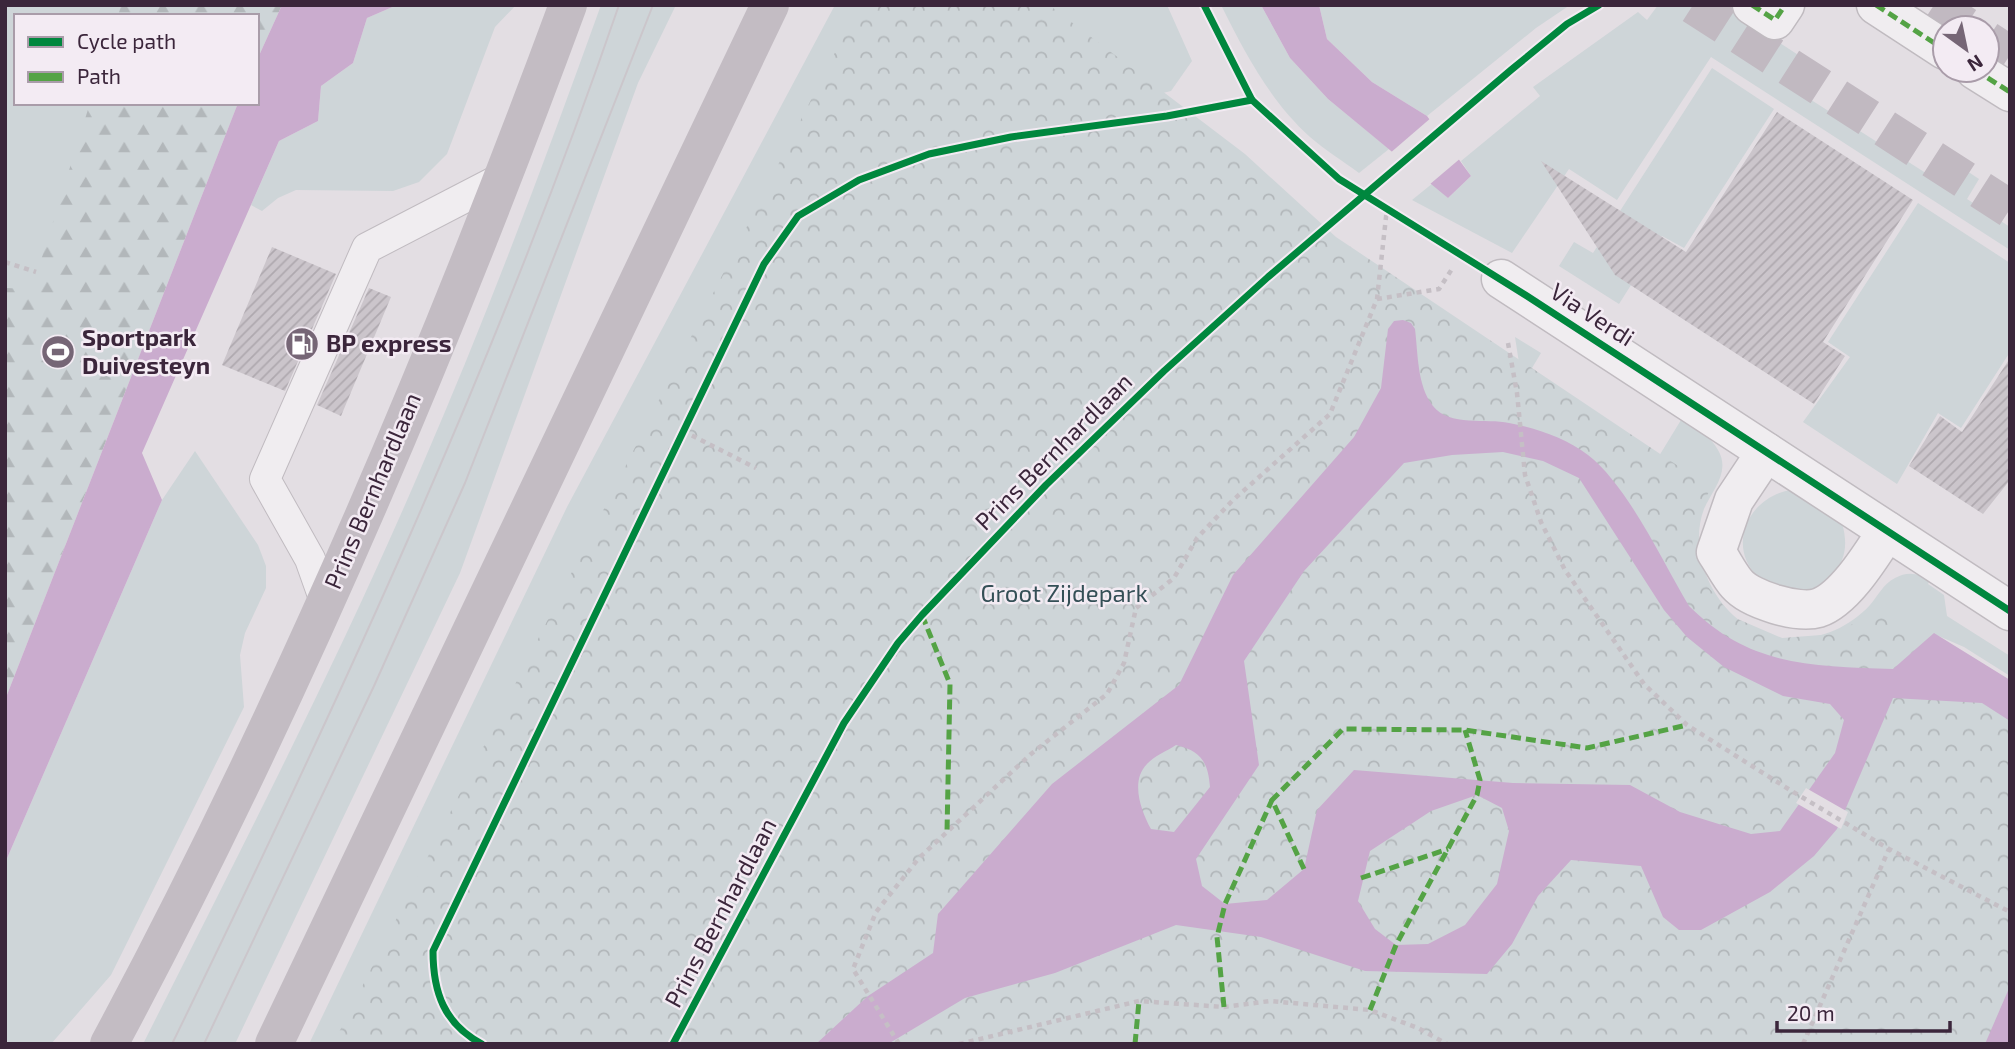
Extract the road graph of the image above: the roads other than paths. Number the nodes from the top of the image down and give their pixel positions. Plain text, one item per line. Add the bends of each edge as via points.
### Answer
1 (568, 5) edge
2 (770, 5) edge
3 (1752, 5) edge
4 (1785, 5) edge
5 (1876, 5) edge
6 (1931, 41) edge
7 (505, 177) junction
8 (1500, 279) road end
9 (1766, 452) junction
10 (1887, 531) junction
11 (326, 604) junction
12 (2010, 611) edge
13 (109, 1044) edge
14 (274, 1044) edge

1 - 7 main road, Prins Bernhardlaan
2 - 14 main road
3 - 4 street via 1775,20
5 - 6 street
7 - 11 main road, Prins Bernhardlaan
7 - 11 lane via 367,248 265,480 310,559
8 - 9 street, Via Verdi
9 - 10 street, Via Verdi
9 - 10 street via 1734,500 1716,552 1738,586 1785,609 1818,608 1838,595
10 - 12 street, Via Verdi
11 - 13 main road, Prins Bernhardlaan via 171,929

